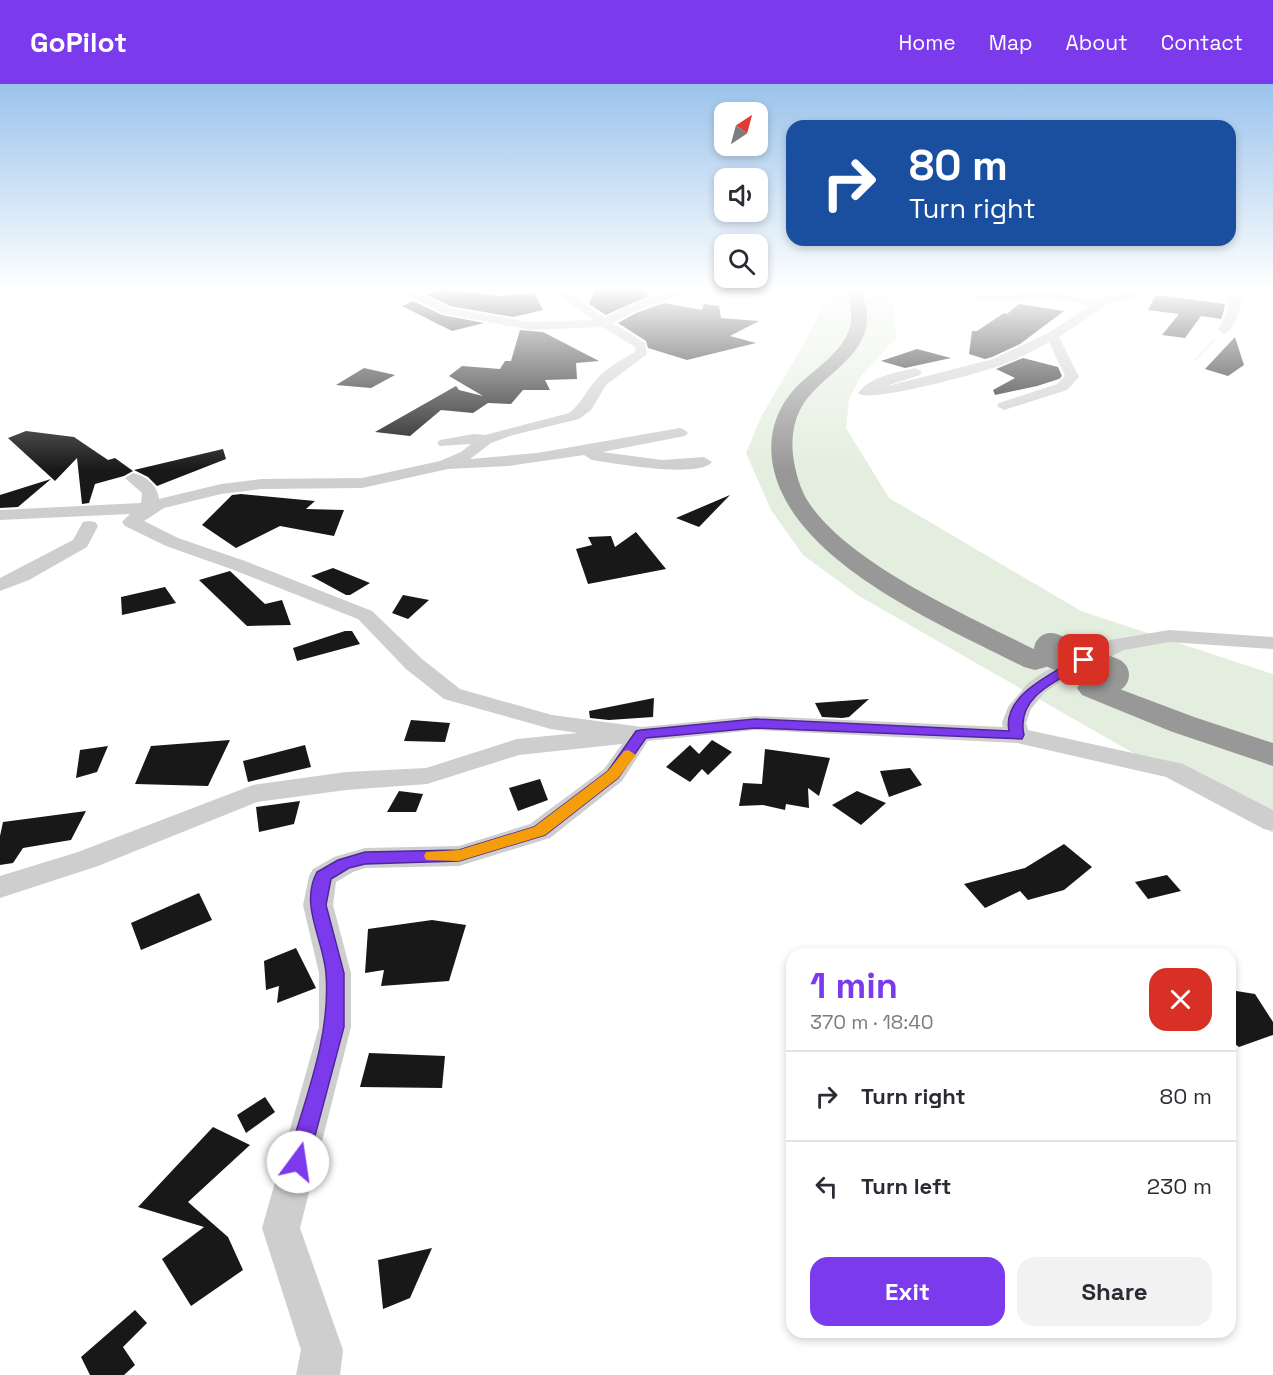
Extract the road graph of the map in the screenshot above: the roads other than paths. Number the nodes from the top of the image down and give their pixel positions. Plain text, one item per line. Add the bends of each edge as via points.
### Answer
1 (641, 349) edge
2 (845, 349) edge
3 (865, 349) edge
4 (1024, 349) edge
5 (1058, 349) edge
6 (915, 372) dead end
7 (557, 405) dead end
8 (587, 405) junction
9 (1004, 406) dead end
10 (680, 433) dead end
11 (486, 440) junction
12 (445, 443) dead end
13 (569, 451) junction
14 (704, 462) dead end
15 (445, 465) junction
16 (133, 478) dead end
17 (811, 483) dead end
18 (154, 505) junction
19 (58, 513) junction
20 (0, 515) edge
21 (122, 523) junction
22 (845, 524) dead end
23 (89, 526) junction
24 (81, 543) junction
25 (0, 585) edge
26 (1273, 643) edge
27 (1043, 655) junction
28 (1101, 672) junction
29 (641, 734) junction
30 (1273, 734) edge
31 (1017, 735) junction
32 (1273, 755) edge
33 (1273, 822) edge
34 (0, 887) edge
35 (318, 1375) edge

1 - 8 street via 641,354 601,382
2 - 27 highway via 798,397 784,421 781,448 786,477 799,507 827,538 874,574 938,611
3 - 17 highway via 828,385 804,422 802,459
4 - 6 street via 998,362 899,389 865,393
5 - 9 street via 1072,377 1062,387
7 - 8 street
8 - 11 street via 574,416
10 - 13 street
11 - 12 street
11 - 15 street
13 - 14 street via 653,464
13 - 15 street via 478,465
15 - 18 street via 362,483 221,481
16 - 18 street via 150,493
18 - 19 street
18 - 21 street
19 - 20 street
19 - 23 street
21 - 23 street
21 - 24 street
21 - 29 street via 365,615 414,664 452,694 551,722
22 - 27 highway via 891,562
23 - 24 street
24 - 25 street
26 - 28 street via 1169,636 1118,645
27 - 28 highway
28 - 30 highway
28 - 31 street via 1036,688 1020,707 1014,723
28 - 32 highway via 1182,724
29 - 31 street via 755,723
29 - 34 street via 517,747 427,776 253,795 88,859
29 - 35 street via 613,775 540,831 459,856 365,858 323,876 318,905 335,973 335,1027 281,1228 322,1350
31 - 33 street via 1174,770

